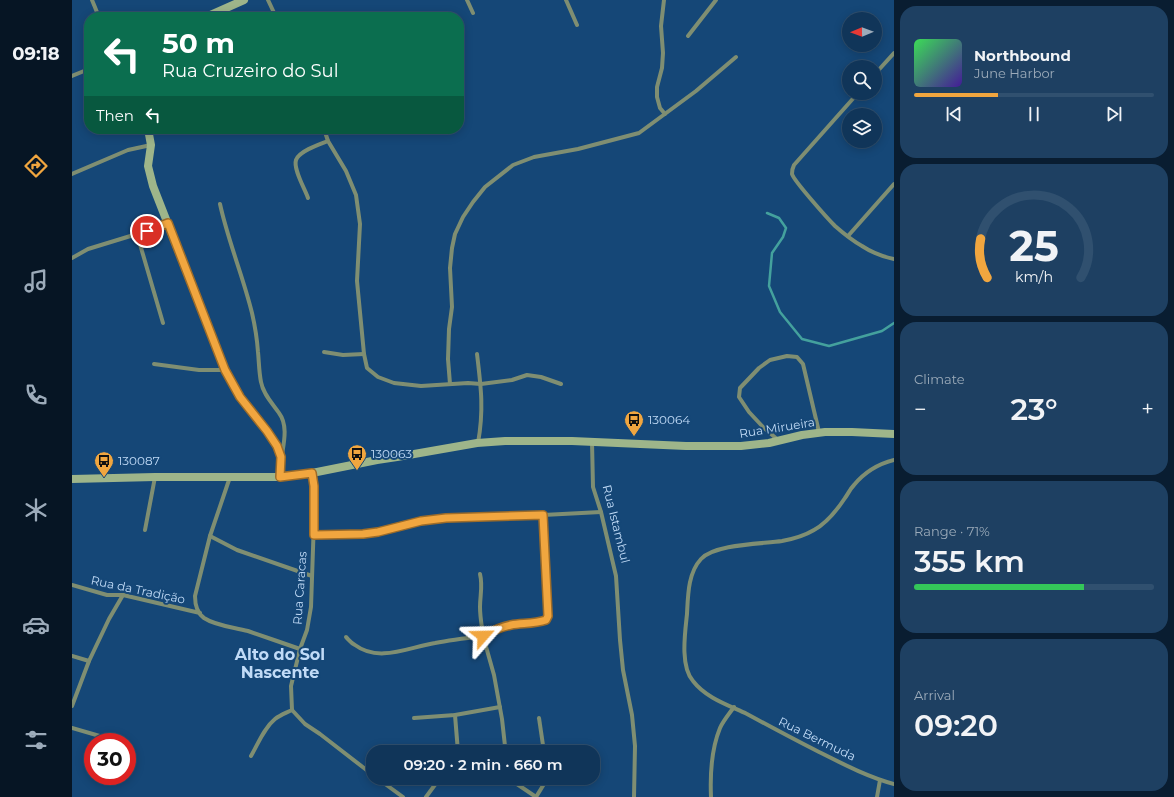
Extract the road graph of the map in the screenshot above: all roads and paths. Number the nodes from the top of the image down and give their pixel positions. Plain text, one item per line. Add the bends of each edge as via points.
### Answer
1 (92, 0) edge
2 (244, 0) edge
3 (268, 0) edge
4 (467, 0) edge
5 (566, 0) edge
6 (664, 0) edge
7 (716, 0) edge
8 (97, 12) edge
9 (217, 12) edge
10 (274, 12) edge
11 (474, 13) dead end
12 (577, 25) dead end
13 (688, 36) dead end
14 (894, 53) edge
15 (736, 57) dead end
16 (882, 66) edge
17 (84, 71) edge
18 (72, 76) edge
19 (852, 100) edge
20 (665, 114) junction
21 (149, 134) edge
22 (326, 134) edge
23 (328, 141) junction
24 (151, 145) junction
25 (72, 174) edge
26 (894, 184) edge
27 (308, 198) dead end
28 (220, 204) dead end
29 (168, 223) junction
30 (137, 234) junction
31 (848, 236) junction
32 (72, 258) edge
33 (894, 259) edge
34 (162, 323) dead end
35 (324, 352) dead end
36 (364, 354) junction
37 (477, 354) dead end
38 (154, 364) dead end
39 (225, 370) junction
40 (450, 384) junction
41 (481, 384) junction
42 (560, 384) dead end
43 (820, 433) junction
44 (894, 434) edge
45 (778, 441) junction
46 (592, 442) junction
47 (478, 443) junction
48 (281, 457) junction
49 (894, 460) edge
50 (312, 473) junction
51 (155, 477) junction
52 (230, 477) junction
53 (280, 477) junction
54 (72, 479) edge
55 (601, 512) junction
56 (543, 515) junction
57 (144, 530) dead end
58 (314, 535) junction
59 (210, 536) junction
60 (480, 574) dead end
61 (312, 576) junction
62 (72, 585) edge
63 (123, 595) junction
64 (200, 613) junction
65 (483, 636) junction
66 (346, 637) dead end
67 (300, 649) junction
68 (72, 656) edge
69 (89, 661) junction
70 (72, 706) edge
71 (500, 707) junction
72 (734, 707) junction
73 (292, 710) junction
74 (455, 715) junction
75 (414, 718) dead end
76 (539, 718) dead end
77 (72, 728) edge
78 (88, 733) edge
79 (457, 745) edge
80 (505, 745) edge
81 (543, 745) edge
82 (251, 756) dead end
83 (366, 770) edge
84 (880, 780) junction
85 (894, 784) edge
86 (387, 785) edge
87 (435, 785) edge
88 (518, 785) edge
89 (543, 785) edge
90 (403, 797) edge
91 (426, 797) edge
92 (536, 797) edge
93 (634, 797) edge
94 (711, 797) edge
95 (876, 797) edge

1 - 8 street
2 - 9 main road
3 - 10 street
4 - 11 street
5 - 12 street
6 - 20 street via 661,26 662,68 657,97
7 - 13 street
14 - 16 street
15 - 20 street
17 - 18 street
19 - 31 street via 792,169 792,174 808,196
20 - 40 street via 639,132 513,164 473,202 463,217 452,248 452,307 448,359
21 - 24 main road
22 - 23 street
23 - 27 street via 301,154 296,160 296,169
23 - 36 street via 346,171 356,196 360,224 357,281
24 - 25 street via 128,150
24 - 29 main road via 148,166
26 - 31 street
28 - 48 street via 252,311 261,384 284,426 285,439
29 - 30 street
29 - 39 main road
30 - 32 street via 88,249
30 - 34 street
31 - 33 street via 863,247
35 - 36 street via 343,355
36 - 40 street via 367,368 378,377 394,383 421,386
37 - 41 street
38 - 39 street via 199,370
39 - 48 main road via 240,397 277,446
40 - 41 street
41 - 42 street via 528,375
41 - 47 street via 481,427
43 - 44 main road, Rua Mirueira
43 - 45 main road, Rua Mirueira
43 - 45 street via 803,364 796,357 787,356 770,360 759,368 740,388 739,397 749,412
45 - 46 main road, Rua Mirueira via 718,447
46 - 47 main road
46 - 55 street, Rua Istambul via 594,487
47 - 50 main road
48 - 53 main road
49 - 72 street, Rua Bermuda via 862,476 827,521 814,530 784,540 714,550 702,558 695,568 690,582 687,607 684,649 686,666 692,680 702,690
50 - 53 main road
50 - 58 street, Rua Caracas
51 - 52 main road
51 - 54 main road
51 - 57 street
52 - 53 main road
52 - 59 street
55 - 56 street
55 - 93 street, Rua Istambul via 616,576 623,670 635,746
56 - 58 street via 446,518 363,534
56 - 65 street via 548,616 540,622 510,625
58 - 61 street, Rua Caracas
59 - 61 street via 237,550
59 - 64 street via 195,596 197,610
60 - 65 street
61 - 67 street, Rua Caracas via 309,618
62 - 63 street, Rua da Tradição via 107,595
63 - 64 street, Rua da Tradição
63 - 69 street
64 - 67 street, Rua da Tradição via 216,623
65 - 66 street via 434,643 391,654 362,649
65 - 71 street
67 - 73 street, Rua Caracas via 291,686
68 - 69 street
69 - 70 street
71 - 74 street
71 - 80 street
72 - 84 street, Rua Bermuda
72 - 94 street via 720,727 713,751
73 - 82 street via 271,724
73 - 83 street via 305,724
74 - 75 street
74 - 79 street
76 - 81 street
77 - 78 street
84 - 85 street, Rua Bermuda
84 - 95 street
86 - 90 street
87 - 91 street
88 - 92 street
89 - 92 street

